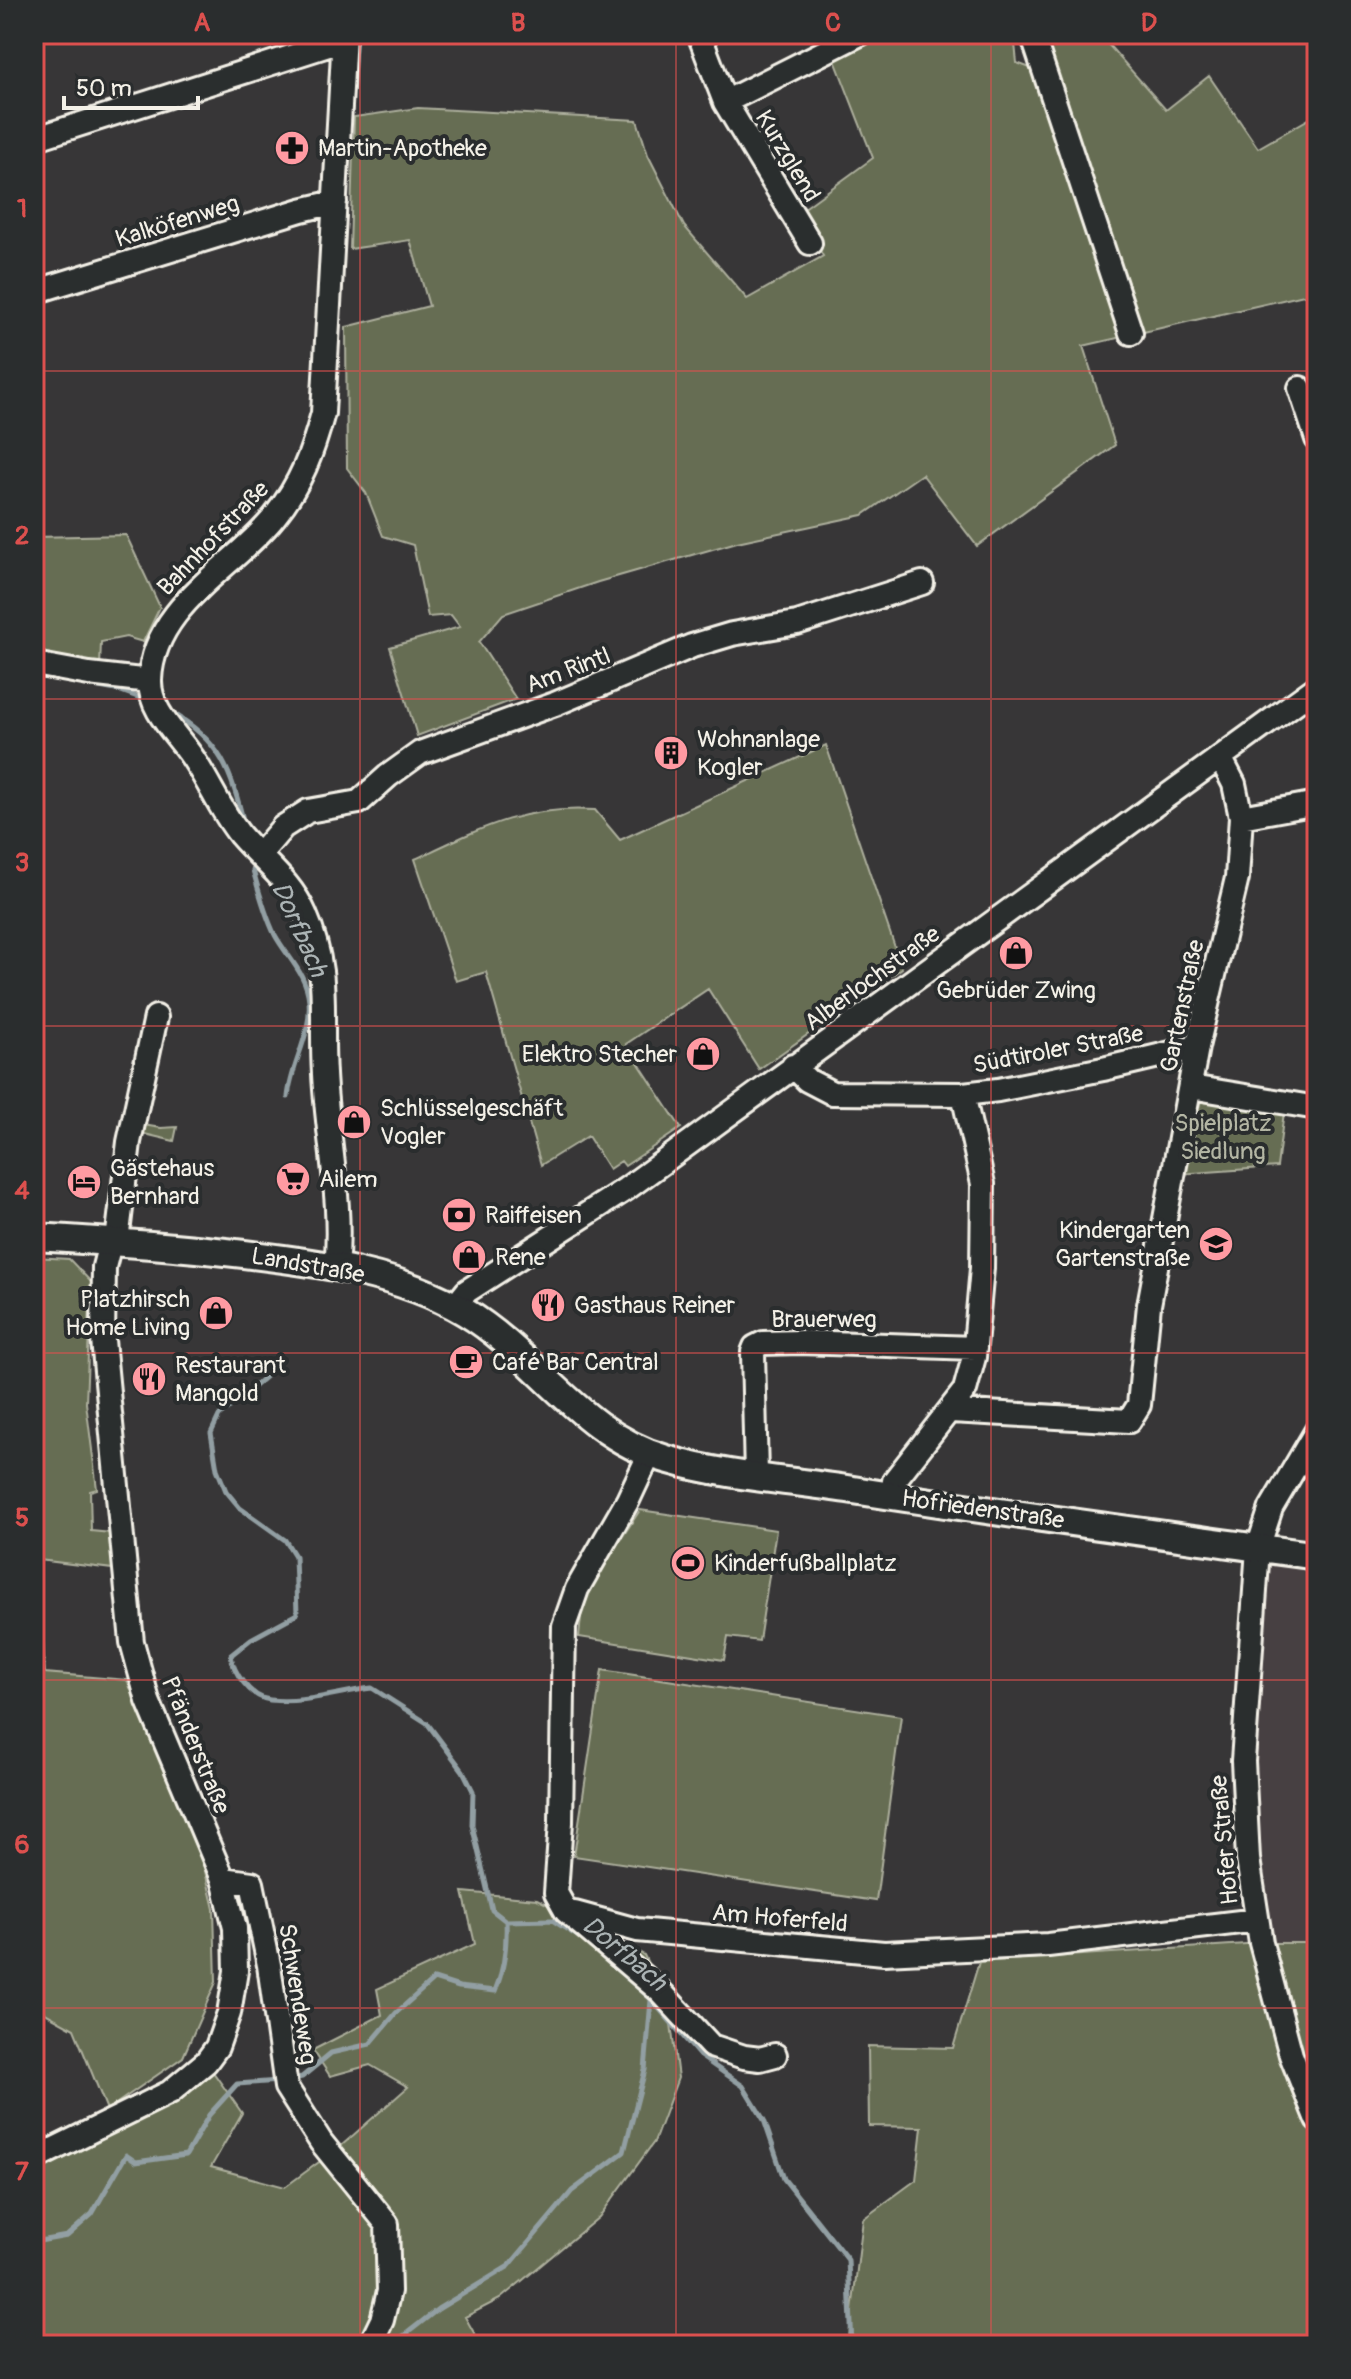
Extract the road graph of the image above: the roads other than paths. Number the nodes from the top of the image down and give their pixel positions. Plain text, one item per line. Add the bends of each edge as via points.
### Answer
1 (699, 34) edge
2 (860, 34) edge
3 (1032, 34) edge
4 (344, 37) edge
5 (725, 102) junction
6 (34, 139) edge
7 (335, 202) junction
8 (810, 243) dead end
9 (34, 292) edge
10 (1131, 333) dead end
11 (1300, 388) dead end
12 (1317, 439) edge
13 (922, 583) dead end
14 (34, 661) edge
15 (150, 681) junction
16 (1317, 687) edge
17 (1221, 759) junction
18 (1317, 803) edge
19 (1241, 817) junction
20 (260, 854) junction
21 (156, 1017) dead end
22 (1197, 1047) junction
23 (793, 1066) junction
24 (1191, 1087) junction
25 (963, 1094) junction
26 (1317, 1108) edge
27 (34, 1237) edge
28 (113, 1241) junction
29 (336, 1267) junction
30 (455, 1306) junction
31 (975, 1348) junction
32 (550, 1384) joint
33 (951, 1411) junction
34 (1317, 1430) edge
35 (650, 1453) junction
36 (756, 1476) junction
37 (892, 1496) junction
38 (1258, 1548) junction
39 (1317, 1556) edge
40 (223, 1879) junction
41 (566, 1911) junction
42 (1257, 1920) junction
43 (775, 2055) dead end
44 (1317, 2120) edge
45 (34, 2159) edge
46 (370, 2344) edge

1 - 5 street
2 - 5 street, Kurzglend
3 - 10 street
4 - 6 street
4 - 7 street, Bahnhofstraße
5 - 8 street, Kurzglend
7 - 9 street, Kalköfenweg
7 - 15 street, Bahnhofstraße via 323,413 308,465 274,518 172,618 154,655
11 - 12 street
13 - 20 street, Am Rintl via 797,623 692,646 420,753 359,802 308,811 283,827
14 - 15 street
15 - 20 street via 159,712 196,762 217,804
16 - 17 street, Alberlochstraße
17 - 19 street, Gartenstraße via 1234,784
17 - 23 street, Alberlochstraße
18 - 19 street
19 - 22 street, Gartenstraße via 1237,878
20 - 29 street via 304,911 324,976
21 - 28 street, Pfänderstraße
22 - 24 street, Gartenstraße
22 - 25 street, Südtiroler Straße
23 - 25 street, Südtiroler Straße via 832,1093
23 - 30 street, Alberlochstraße via 626,1189 467,1291
24 - 26 street
24 - 33 street, Gartenstraße via 1149,1305 1139,1405 1129,1421
25 - 31 street via 983,1184
27 - 28 main road, Landstraße
28 - 29 main road, Landstraße
28 - 40 street, Pfänderstraße via 104,1267 103,1340 132,1642 148,1701
29 - 30 main road, Landstraße via 411,1286
30 - 32 main road, Landstraße
31 - 33 street via 965,1390
31 - 36 street, Brauerweg via 800,1342 755,1347
32 - 35 main road, Hofriedenstraße via 594,1424
33 - 37 street via 894,1481
34 - 38 street, Hofer Straße via 1271,1508
35 - 36 main road, Hofriedenstraße
35 - 41 street via 577,1589 564,1626 556,1893
36 - 37 main road, Hofriedenstraße
37 - 38 main road, Hofriedenstraße
38 - 39 main road, Hofriedenstraße
38 - 42 street, Hofer Straße via 1243,1761
40 - 45 street, Pfänderstraße via 235,1928 236,1971 217,2047 170,2092
40 - 46 street, Schwendeweg via 252,1883 285,2080 321,2142 387,2224 389,2291
41 - 42 street, Am Hoferfeld via 637,1930 884,1953 1048,1945
41 - 43 street via 660,1991 711,2046 744,2057
42 - 44 street, Hofer Straße via 1291,2055

